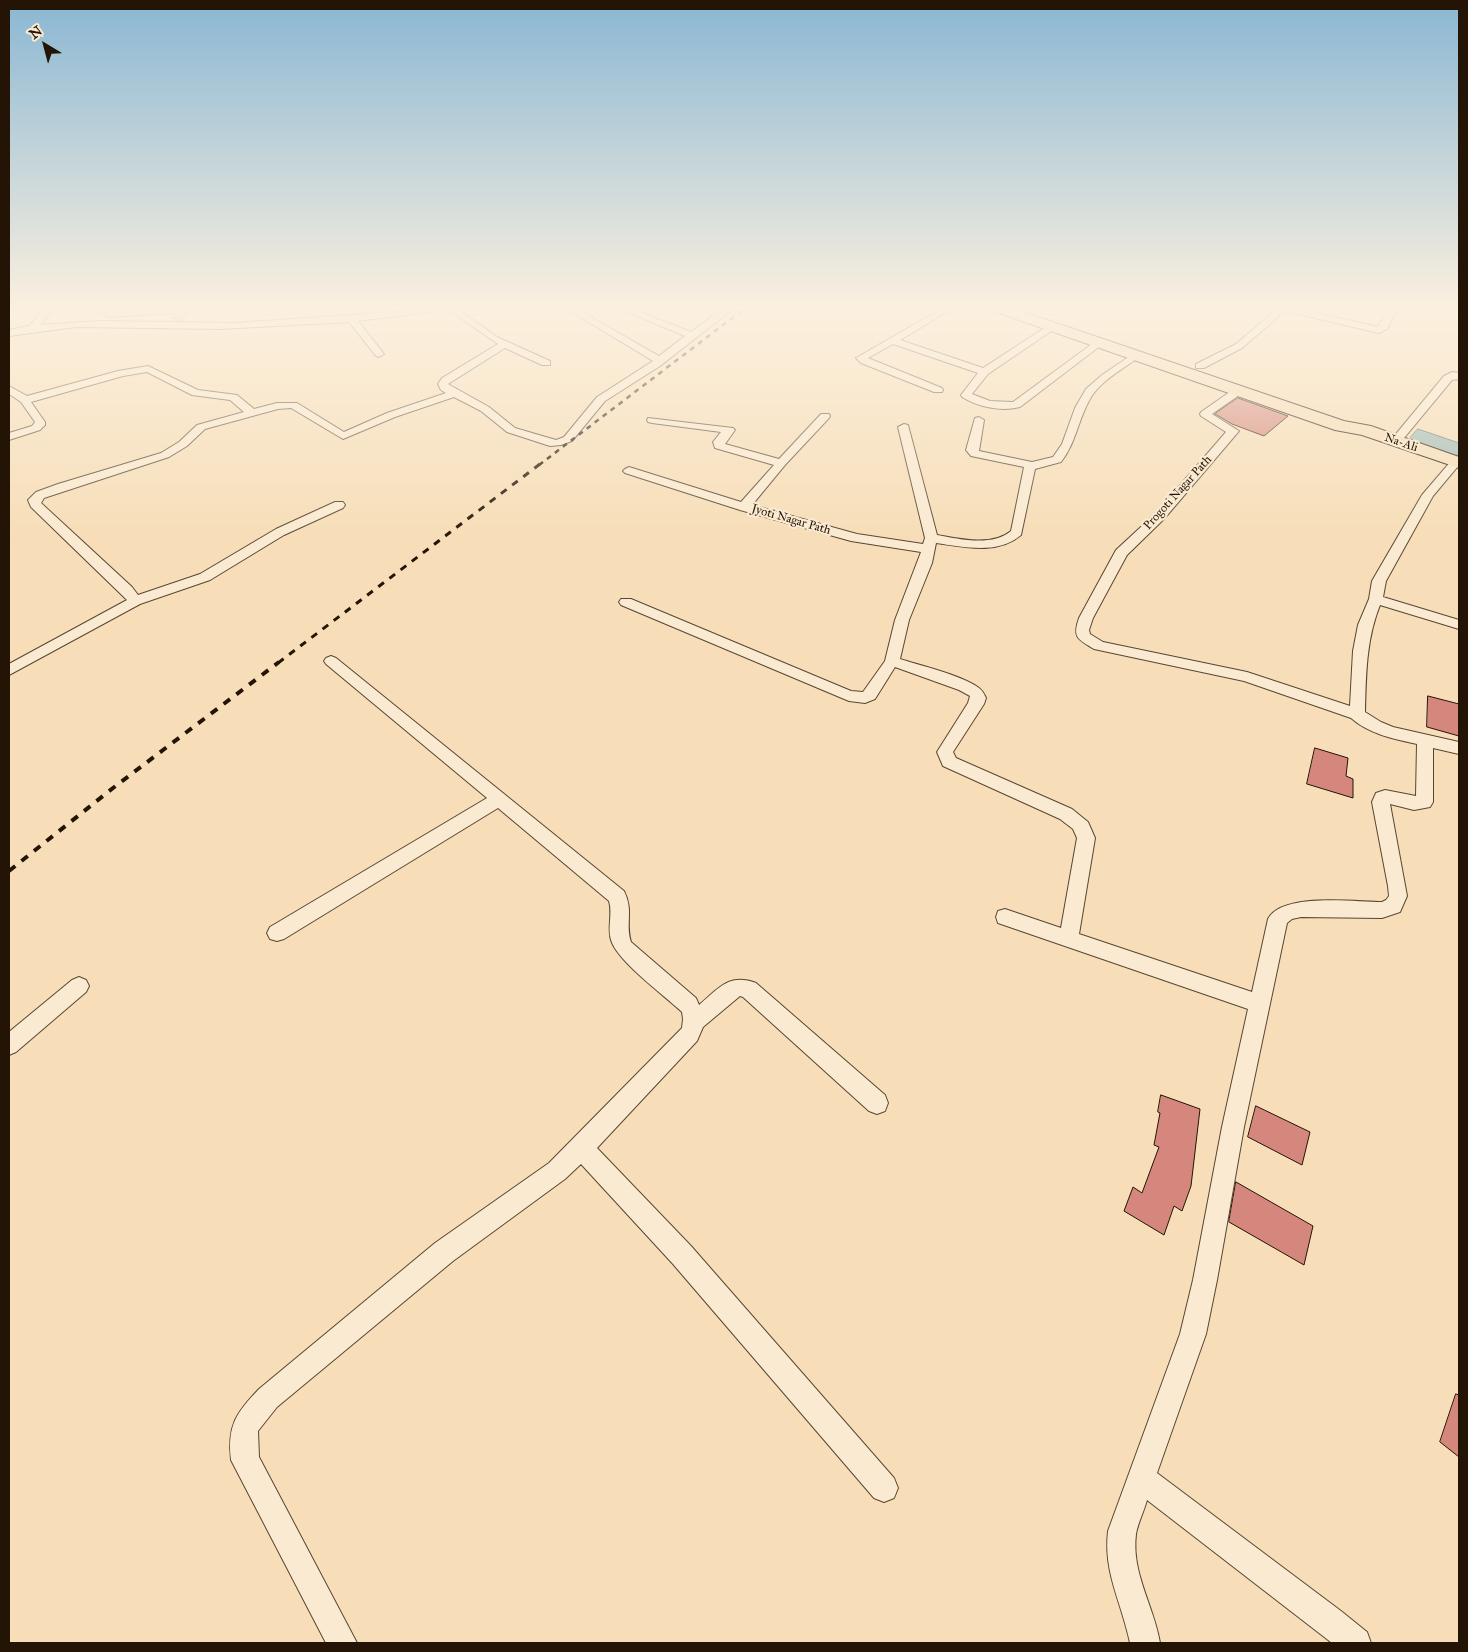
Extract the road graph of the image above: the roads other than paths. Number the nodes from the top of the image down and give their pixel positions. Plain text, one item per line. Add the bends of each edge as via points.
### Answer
1 (75, 386) edge
2 (184, 386) edge
3 (443, 386) edge
4 (621, 386) edge
5 (928, 386) edge
6 (973, 386) edge
7 (1042, 386) edge
8 (1096, 386) edge
9 (1227, 386) edge
10 (1237, 386) edge
11 (1258, 386) edge
12 (1441, 386) edge
13 (9, 389) edge
14 (938, 390) dead end
15 (1238, 390) junction
16 (454, 394) junction
17 (25, 400) junction
18 (252, 413) junction
19 (825, 416) dead end
20 (652, 420) dead end
21 (978, 420) dead end
22 (904, 427) dead end
23 (1364, 430) junction
24 (9, 437) edge
25 (1394, 442) junction
26 (781, 463) junction
27 (1458, 463) edge
28 (1032, 465) junction
29 (629, 471) dead end
30 (339, 505) dead end
31 (744, 507) junction
32 (930, 543) junction
33 (1376, 599) junction
34 (135, 601) junction
35 (626, 602) dead end
36 (1459, 625) edge
37 (331, 661) dead end
38 (892, 661) junction
39 (9, 670) edge
40 (1357, 714) junction
41 (1425, 739) junction
42 (1459, 748) edge
43 (499, 799) junction
44 (1005, 917) dead end
45 (277, 933) dead end
46 (1069, 939) junction
47 (78, 986) dead end
48 (1259, 1004) junction
49 (694, 1022) junction
50 (9, 1045) edge
51 (877, 1103) dead end
52 (581, 1148) junction
53 (1141, 1478) junction
54 (884, 1488) dead end
55 (342, 1643) edge
56 (1145, 1643) edge
57 (1356, 1643) edge

1 - 17 street
2 - 18 street via 196,392 233,397
3 - 16 street
4 - 16 street via 601,399 573,434 557,443 511,430 485,409
5 - 14 street
6 - 7 street via 966,395 972,399 1012,406
8 - 28 street via 1076,416 1064,452 1058,460
9 - 15 main road, Na-Ali
10 - 23 main road
11 - 23 main road via 1333,412
12 - 25 street
13 - 17 street
15 - 23 main road, Na-Ali via 1341,426
15 - 40 street, Progoti Nagar Path via 1205,414 1233,431 1160,516 1121,553 1086,618 1082,630 1084,636 1099,646 1247,677
16 - 18 street via 343,436 293,405
17 - 24 street via 40,425
18 - 34 street via 201,427 183,444 164,455 62,487 34,500
19 - 26 street, Jyoti Nagar Path
20 - 26 street via 729,430 719,446
21 - 28 street via 972,452 978,456
22 - 32 street
23 - 25 main road, Na-Ali
25 - 27 main road, Na-Ali
26 - 31 street, Jyoti Nagar Path
27 - 33 street via 1423,504 1379,581
28 - 32 street, Jyoti Nagar Path via 1014,537 1006,541 979,543
29 - 31 street
30 - 34 street via 280,532 200,580
31 - 32 street, Jyoti Nagar Path via 856,538
32 - 38 street via 906,609
33 - 36 street
33 - 40 street via 1365,625 1360,651
34 - 39 street
35 - 38 street via 859,698 870,694
37 - 43 street
38 - 46 street via 976,693 976,704 945,752 949,762 1066,814 1086,832
40 - 41 street via 1370,724
41 - 42 street
41 - 48 street via 1424,802 1414,803 1385,796 1381,802 1397,886 1394,906 1382,910 1301,909 1287,912 1278,919
43 - 45 street
43 - 49 street via 617,896 622,911 620,942 689,1004
44 - 46 street
46 - 48 street
47 - 50 street
48 - 53 street via 1193,1334
49 - 51 street via 732,988 749,988
49 - 52 street via 690,1034
52 - 54 street via 682,1255
52 - 55 street via 557,1171 444,1252 268,1398 245,1424 245,1460
53 - 56 street via 1128,1510 1119,1552
53 - 57 street

